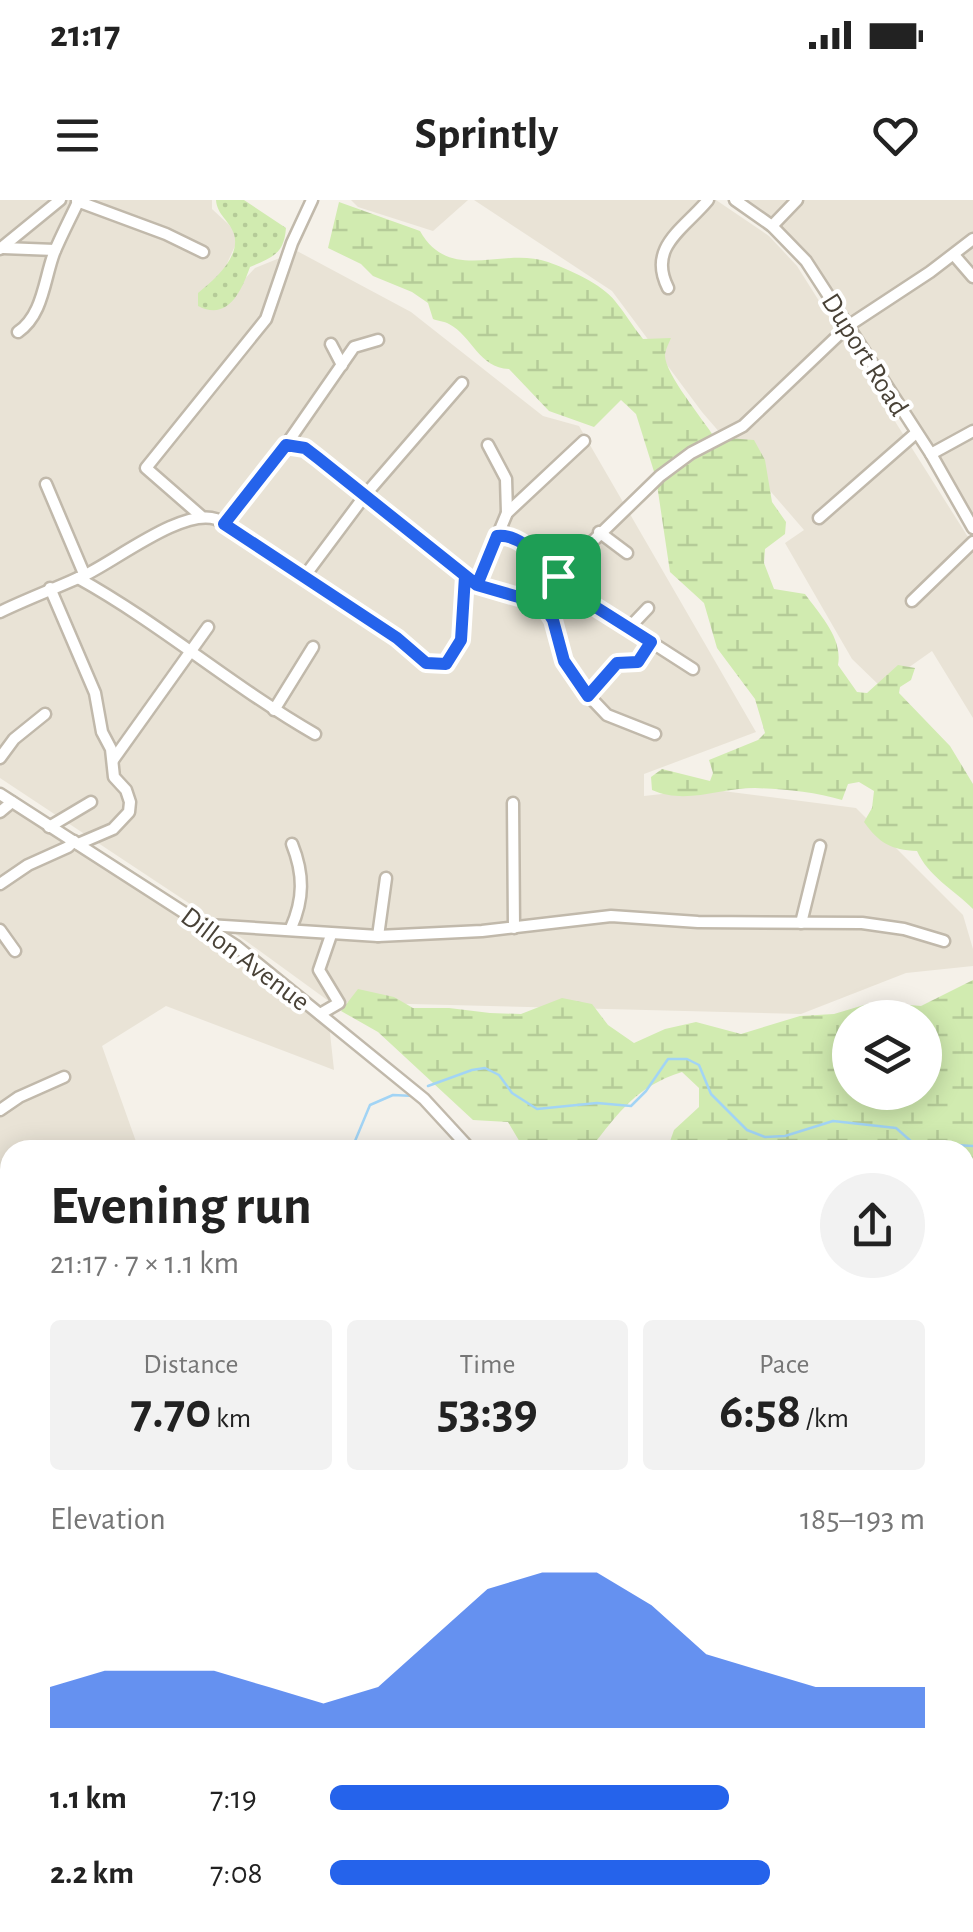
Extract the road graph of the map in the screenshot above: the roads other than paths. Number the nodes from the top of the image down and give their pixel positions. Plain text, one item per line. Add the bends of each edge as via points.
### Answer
1 (60, 200) edge
2 (312, 200) edge
3 (708, 200) edge
4 (735, 200) edge
5 (797, 200) edge
6 (77, 201) edge
7 (772, 226) junction
8 (973, 238) edge
9 (1, 248) edge
10 (55, 250) junction
11 (203, 252) dead end
12 (954, 254) junction
13 (973, 277) edge
14 (668, 288) dead end
15 (848, 326) junction
16 (18, 332) dead end
17 (378, 340) dead end
18 (331, 344) dead end
19 (342, 365) junction
20 (462, 384) dead end
21 (973, 431) edge
22 (916, 434) junction
23 (584, 441) dead end
24 (286, 445) junction
25 (488, 445) dead end
26 (931, 454) junction
27 (46, 484) dead end
28 (366, 494) junction
29 (507, 514) junction
30 (202, 516) junction
31 (820, 518) dead end
32 (224, 524) junction
33 (973, 528) edge
34 (599, 532) junction
35 (497, 536) junction
36 (973, 542) edge
37 (627, 553) dead end
38 (465, 576) junction
39 (558, 576) junction
40 (81, 577) junction
41 (304, 577) junction
42 (477, 585) junction
43 (50, 588) junction
44 (912, 601) dead end
45 (648, 608) dead end
46 (0, 612) edge
47 (208, 627) dead end
48 (628, 628) junction
49 (651, 642) junction
50 (313, 646) dead end
51 (190, 652) junction
52 (692, 669) dead end
53 (588, 696) junction
54 (274, 710) junction
55 (45, 714) dead end
56 (315, 734) dead end
57 (655, 734) dead end
58 (0, 742) edge
59 (0, 756) edge
60 (113, 760) junction
61 (0, 794) edge
62 (12, 802) junction
63 (91, 802) dead end
64 (513, 803) dead end
65 (0, 812) edge
66 (49, 827) junction
67 (76, 842) junction
68 (292, 844) dead end
69 (820, 846) dead end
70 (386, 878) dead end
71 (0, 884) edge
72 (801, 923) junction
73 (208, 925) junction
74 (292, 928) junction
75 (514, 928) junction
76 (0, 930) edge
77 (331, 935) junction
78 (378, 936) junction
79 (944, 941) dead end
80 (14, 951) dead end
81 (320, 1014) junction
82 (64, 1077) dead end
83 (0, 1110) edge
84 (462, 1140) edge

1 - 9 street
2 - 30 street via 266,320 146,468
3 - 14 street via 663,252 660,272
4 - 7 street, Duport Road
5 - 7 street
6 - 10 street
6 - 11 street
7 - 15 street, Duport Road via 806,261
8 - 12 street
9 - 10 street
10 - 16 street via 38,310
12 - 13 street
12 - 15 street
15 - 22 street, Duport Road
15 - 34 street via 769,405 660,476
17 - 19 street via 354,347
18 - 19 street
19 - 24 street
20 - 28 street
21 - 26 street
22 - 26 street, Duport Road
22 - 31 street
23 - 29 street
24 - 28 street via 305,448
24 - 32 street
25 - 29 street via 506,479
26 - 33 street, Duport Road
27 - 40 street
28 - 38 street
28 - 41 street
29 - 35 street
30 - 32 street
30 - 40 street
32 - 41 street
34 - 37 street
34 - 39 street
35 - 39 street via 517,539
35 - 42 street
36 - 44 street
38 - 41 street via 461,640 446,664 438,665
38 - 42 street
39 - 48 street
40 - 43 street
40 - 51 street
42 - 53 street via 543,604 564,661
43 - 46 street
43 - 60 street via 95,694
45 - 48 street
47 - 51 street
48 - 49 street
49 - 52 street
49 - 53 street via 638,662 617,663
50 - 54 street
51 - 54 street
51 - 60 street
53 - 57 street via 607,715
54 - 56 street
55 - 59 street
58 - 59 street
60 - 67 street via 129,812 113,829
61 - 62 street, Dillon Avenue
62 - 65 street
62 - 66 street, Dillon Avenue
63 - 66 street
64 - 75 street
66 - 67 street, Dillon Avenue
67 - 71 street
67 - 73 street, Dillon Avenue
68 - 74 street via 302,876
69 - 72 street
70 - 78 street
72 - 75 street via 611,916
72 - 79 street via 904,929
73 - 74 street
73 - 81 street, Dillon Avenue
74 - 77 street
75 - 78 street
76 - 80 street
77 - 78 street
77 - 81 street via 319,970 339,1003
81 - 84 street, Dillon Avenue via 424,1099
82 - 83 street

